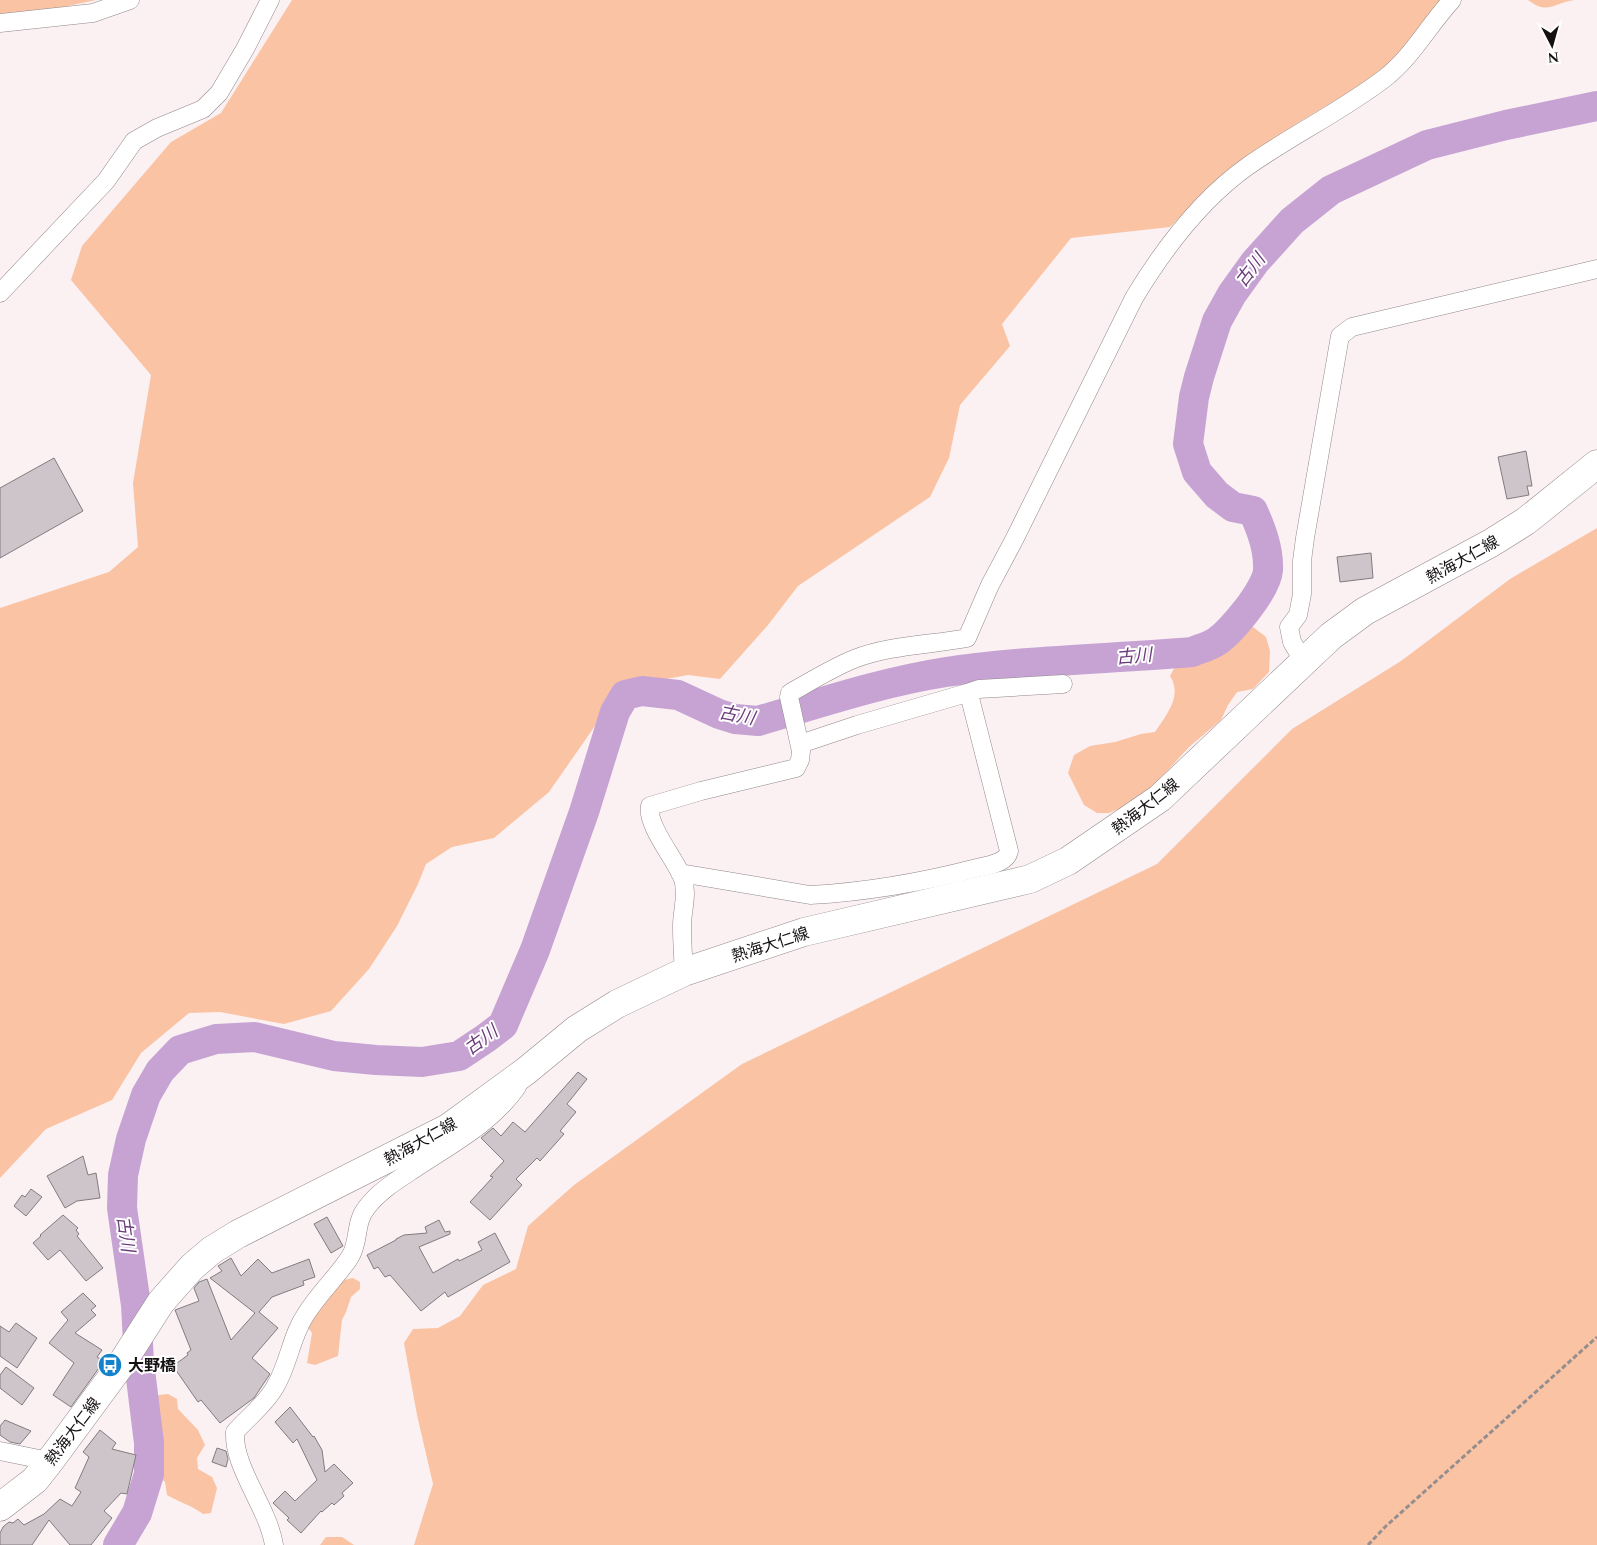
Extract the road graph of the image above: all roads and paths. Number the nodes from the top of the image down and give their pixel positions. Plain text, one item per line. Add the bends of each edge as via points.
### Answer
1 (130, 0) edge
2 (270, 0) edge
3 (1452, 0) edge
4 (0, 23) edge
5 (1597, 269) edge
6 (0, 294) edge
7 (1597, 464) edge
8 (1304, 662) junction
9 (1063, 684) dead end
10 (967, 693) junction
11 (798, 739) junction
12 (680, 873) junction
13 (684, 972) junction
14 (526, 1071) junction
15 (1597, 1337) edge
16 (0, 1451) edge
17 (49, 1461) junction
18 (0, 1507) edge
19 (274, 1545) edge
20 (1368, 1545) edge

1 - 4 street via 93,12
2 - 6 street via 219,93 203,109 134,141 106,181
3 - 11 street via 1405,60 1387,77 1246,167 1205,203 1178,233 1134,298 990,585 967,638 882,651 855,659 790,693
5 - 8 street via 1352,327 1340,336 1305,538 1302,594 1298,615 1288,627 1292,642
7 - 8 main road, 熱海大仁線 via 1526,522 1365,612 1331,636
8 - 13 main road, 熱海大仁線 via 1160,798 1068,861 1030,879 804,932
9 - 10 street via 979,688
10 - 11 street
10 - 12 street via 1009,852 1005,859 944,876 878,888 818,894
11 - 12 street via 801,751 796,768 650,806 648,813
12 - 13 street via 684,891
13 - 14 main road, 熱海大仁線 via 617,1004 577,1029
14 - 17 main road, 熱海大仁線 via 448,1128 212,1250 161,1302 120,1366
14 - 19 street via 499,1109 391,1184 367,1206 360,1219 351,1256 304,1315 276,1386 235,1432 236,1450 263,1509
15 - 20 path
16 - 17 street
17 - 18 main road, 熱海大仁線 via 35,1480

